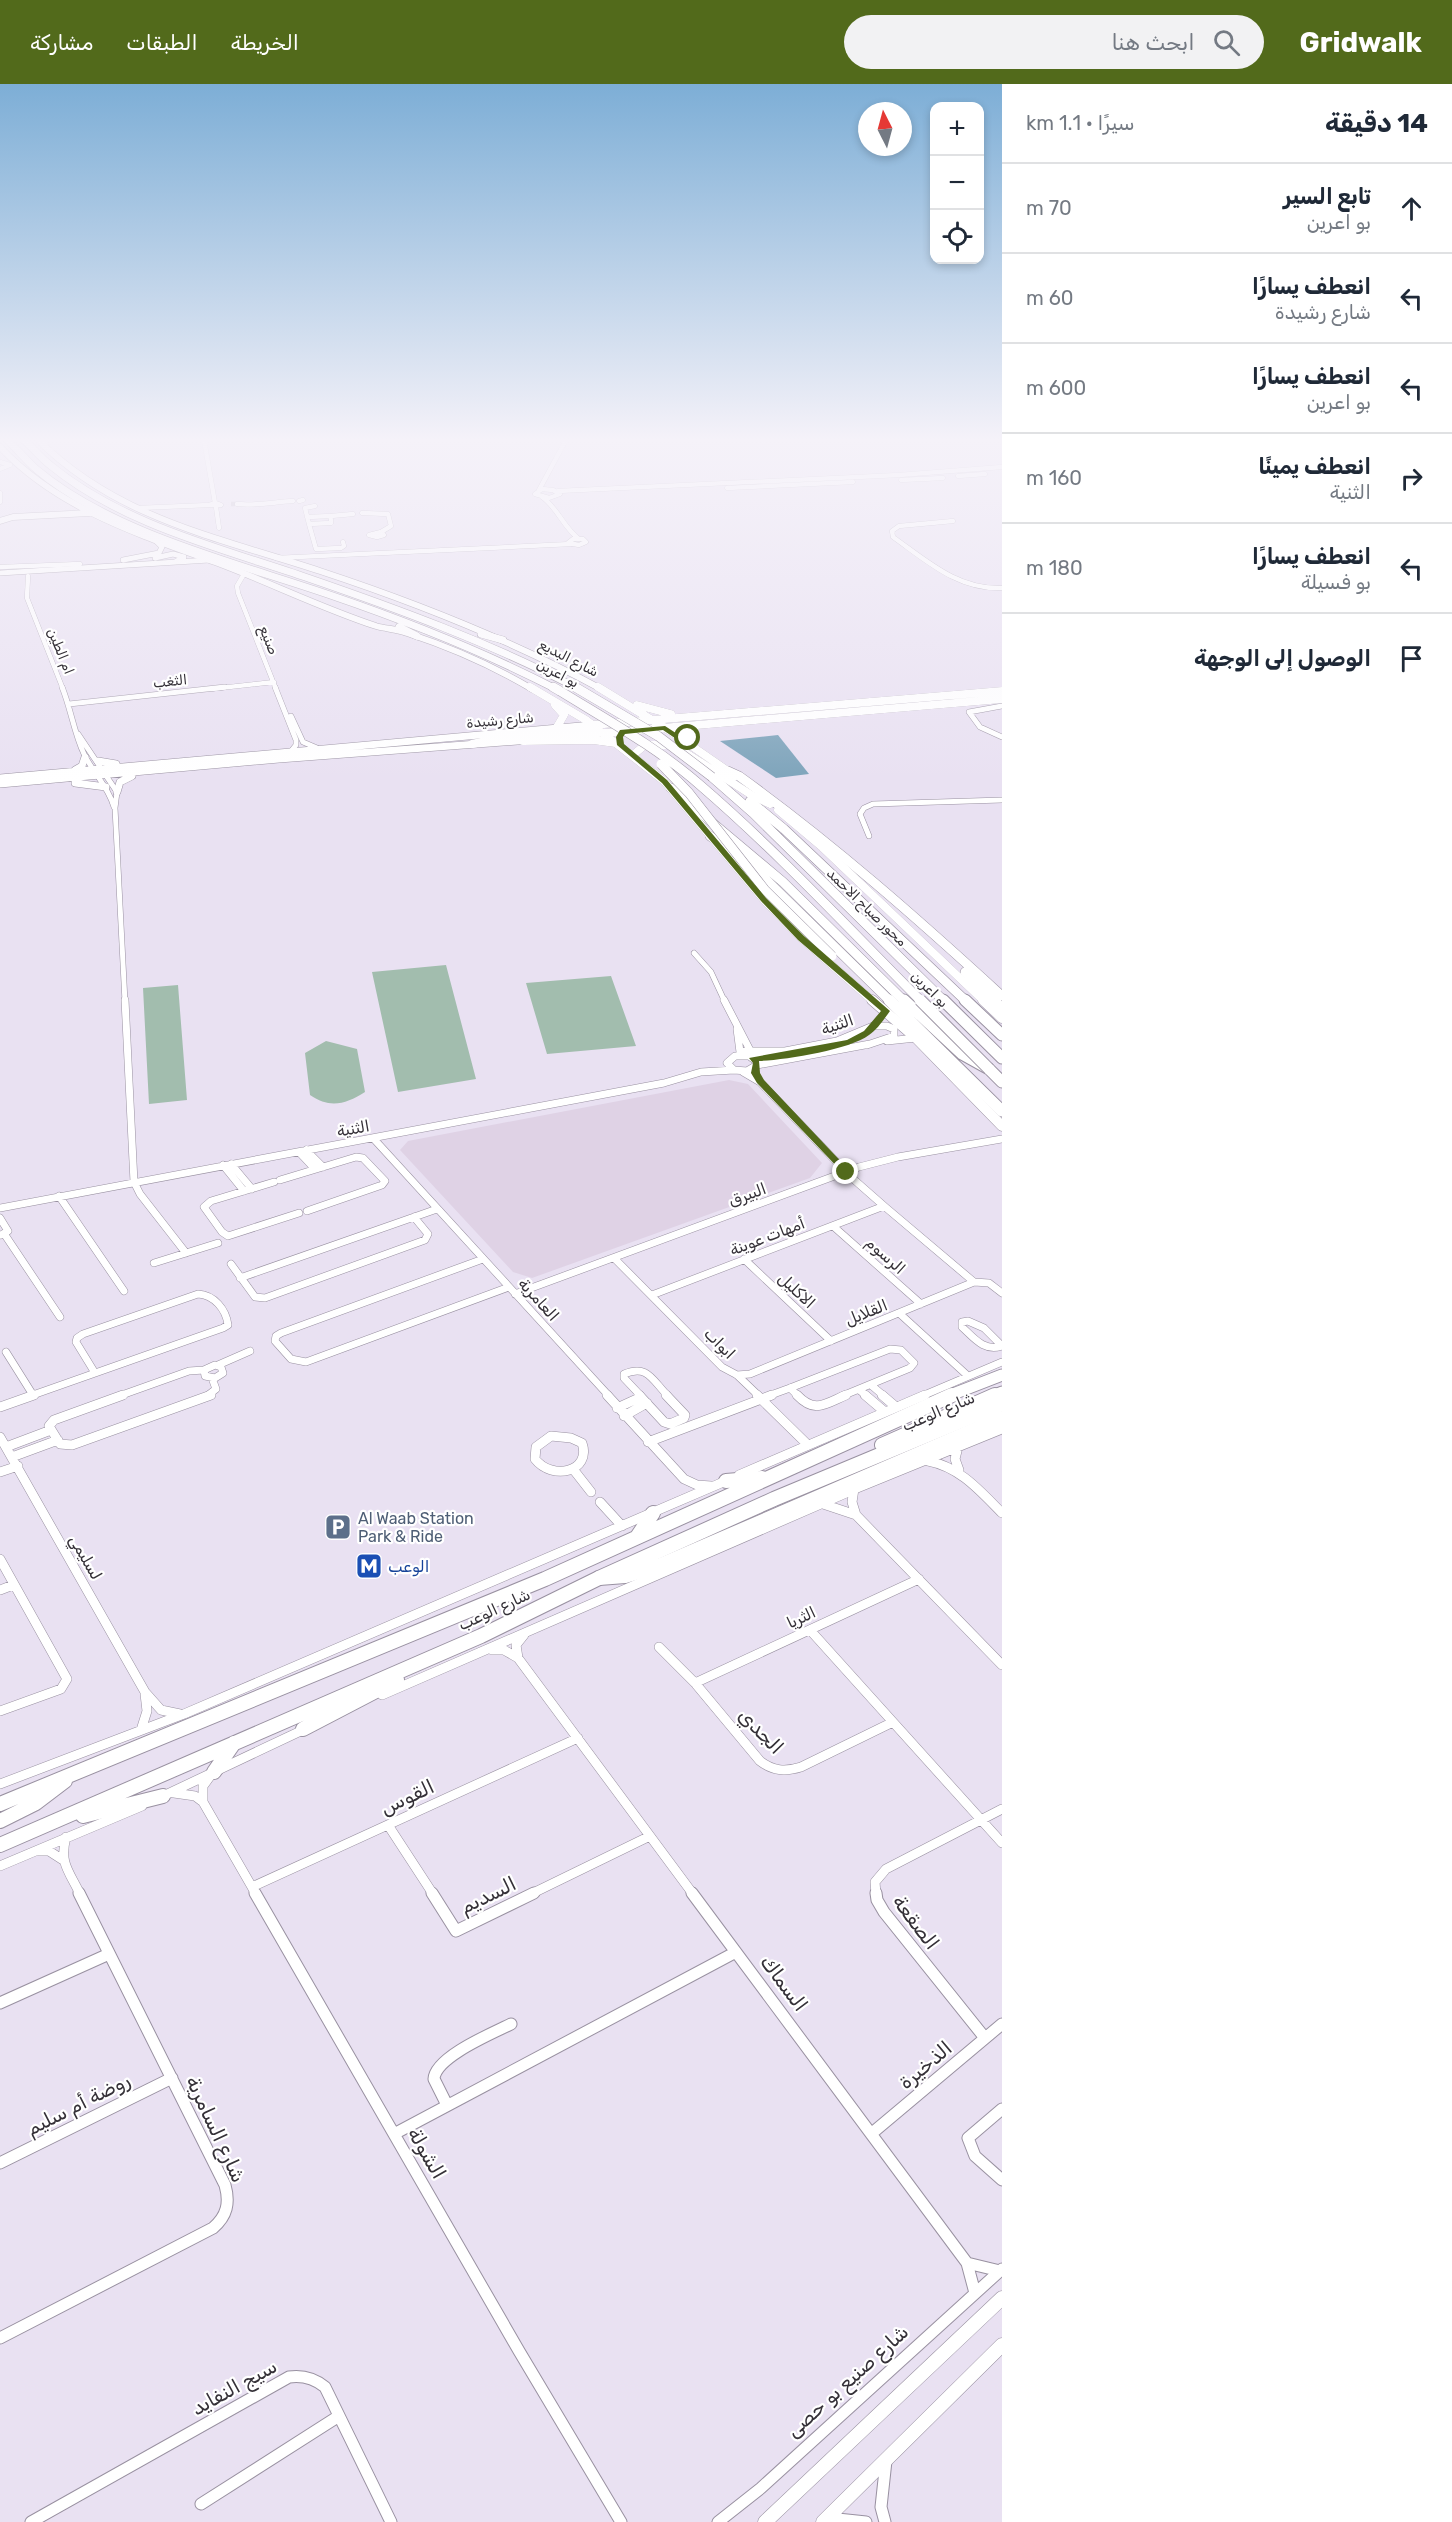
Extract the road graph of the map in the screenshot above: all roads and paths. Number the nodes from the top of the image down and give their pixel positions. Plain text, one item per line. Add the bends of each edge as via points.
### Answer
1 (156, 554) edge
2 (191, 554) edge
3 (213, 554) edge
4 (241, 554) edge
5 (243, 554) edge
6 (264, 554) edge
7 (333, 554) junction
8 (338, 554) edge
9 (918, 554) edge
10 (222, 557) junction
11 (276, 558) junction
12 (209, 560) junction
13 (103, 562) junction
14 (127, 565) junction
15 (315, 569) junction
16 (0, 570) edge
17 (37, 570) junction
18 (17, 572) junction
19 (244, 574) junction
20 (28, 576) junction
21 (259, 580) junction
22 (238, 584) junction
23 (1002, 588) edge
24 (417, 636) junction
25 (503, 640) junction
26 (488, 666) junction
27 (274, 682) junction
28 (594, 685) junction
29 (1002, 691) edge
30 (548, 697) junction
31 (1002, 699) edge
32 (872, 702) junction
33 (69, 704) junction
34 (284, 705) junction
35 (1002, 706) edge
36 (812, 707) junction
37 (633, 708) junction
38 (615, 723) junction
39 (658, 724) junction
40 (712, 724) junction
41 (630, 726) junction
42 (557, 727) junction
43 (598, 729) junction
44 (78, 734) junction
45 (636, 737) junction
46 (1002, 737) edge
47 (520, 740) junction
48 (471, 744) junction
49 (620, 745) junction
50 (691, 746) junction
51 (317, 748) junction
52 (292, 750) junction
53 (274, 752) junction
54 (633, 755) junction
55 (85, 756) junction
56 (196, 760) junction
57 (98, 761) junction
58 (728, 771) junction
59 (71, 772) junction
60 (149, 772) junction
61 (101, 773) junction
62 (712, 777) junction
63 (0, 781) edge
64 (34, 782) junction
65 (106, 787) junction
66 (670, 788) junction
67 (117, 792) junction
68 (748, 799) junction
69 (1002, 800) edge
70 (770, 804) junction
71 (115, 808) junction
72 (710, 836) junction
73 (869, 836) dead end
74 (861, 873) junction
75 (694, 953) dead end
76 (1002, 996) edge
77 (1002, 1009) edge
78 (886, 1011) junction
79 (1002, 1018) edge
80 (909, 1020) junction
81 (875, 1025) junction
82 (737, 1028) junction
83 (1002, 1028) edge
84 (1002, 1035) edge
85 (916, 1038) junction
86 (867, 1045) junction
87 (751, 1049) junction
88 (740, 1053) junction
89 (1002, 1058) edge
90 (727, 1062) junction
91 (754, 1063) junction
92 (989, 1069) junction
93 (711, 1070) junction
94 (734, 1070) junction
95 (743, 1071) junction
96 (760, 1082) junction
97 (1002, 1082) edge
98 (1002, 1111) edge
99 (1002, 1126) edge
100 (1002, 1132) edge
101 (373, 1138) junction
102 (993, 1139) junction
103 (1002, 1139) edge
104 (303, 1151) junction
105 (227, 1165) junction
106 (319, 1168) junction
107 (846, 1172) junction
108 (134, 1182) junction
109 (248, 1190) junction
110 (59, 1196) junction
111 (881, 1204) junction
112 (0, 1208) edge
113 (437, 1209) junction
114 (414, 1217) junction
115 (0, 1218) edge
116 (833, 1226) junction
117 (2, 1235) edge
118 (11, 1243) junction
119 (218, 1243) dead end
120 (0, 1246) edge
121 (186, 1253) junction
122 (614, 1258) junction
123 (483, 1259) junction
124 (744, 1259) junction
125 (154, 1263) dead end
126 (231, 1264) dead end
127 (240, 1278) junction
128 (974, 1282) junction
129 (124, 1291) dead end
130 (512, 1291) junction
131 (1002, 1293) edge
132 (651, 1294) junction
133 (921, 1304) junction
134 (899, 1313) junction
135 (60, 1317) dead end
136 (831, 1341) junction
137 (1002, 1346) edge
138 (250, 1351) dead end
139 (6, 1352) dead end
140 (1002, 1362) edge
141 (218, 1365) junction
142 (204, 1370) junction
143 (95, 1373) junction
144 (737, 1375) junction
145 (1002, 1375) edge
146 (968, 1376) junction
147 (212, 1378) junction
148 (871, 1385) junction
149 (790, 1389) junction
150 (859, 1390) junction
151 (1002, 1392) edge
152 (33, 1395) junction
153 (760, 1398) junction
154 (644, 1400) junction
155 (1002, 1404) edge
156 (0, 1407) edge
157 (896, 1407) junction
158 (617, 1408) junction
159 (885, 1412) junction
160 (624, 1416) junction
161 (1002, 1418) edge
162 (1002, 1429) edge
163 (51, 1430) junction
164 (0, 1437) edge
165 (58, 1440) junction
166 (648, 1442) junction
167 (808, 1445) junction
168 (6, 1447) junction
169 (958, 1448) junction
170 (12, 1457) junction
171 (927, 1461) junction
172 (18, 1466) junction
173 (573, 1469) junction
174 (959, 1472) junction
175 (0, 1473) edge
176 (772, 1477) junction
177 (684, 1479) junction
178 (719, 1484) junction
179 (854, 1489) junction
180 (591, 1492) dead end
181 (774, 1499) junction
182 (680, 1501) junction
183 (600, 1502) dead end
184 (821, 1504) junction
185 (653, 1513) junction
186 (1002, 1513) edge
187 (856, 1515) junction
188 (622, 1526) junction
189 (635, 1540) junction
190 (0, 1559) edge
191 (599, 1578) junction
192 (919, 1579) junction
193 (14, 1585) junction
194 (0, 1590) edge
195 (810, 1630) junction
196 (527, 1633) junction
197 (483, 1644) junction
198 (659, 1647) dead end
199 (518, 1658) junction
200 (1002, 1665) edge
201 (695, 1683) junction
202 (145, 1692) junction
203 (242, 1706) junction
204 (0, 1711) edge
205 (184, 1713) junction
206 (893, 1722) junction
207 (303, 1729) joint
208 (141, 1730) junction
209 (578, 1738) junction
210 (234, 1743) junction
211 (214, 1772) junction
212 (73, 1774) junction
213 (0, 1784) edge
214 (163, 1796) junction
215 (203, 1802) junction
216 (0, 1803) edge
217 (1002, 1809) edge
218 (982, 1820) junction
219 (0, 1821) edge
220 (388, 1825) junction
221 (44, 1826) junction
222 (650, 1836) junction
223 (66, 1837) junction
224 (1002, 1843) edge
225 (0, 1845) edge
226 (34, 1851) junction
227 (63, 1860) junction
228 (0, 1866) edge
229 (252, 1887) junction
230 (736, 1952) junction
231 (109, 1954) junction
232 (0, 2003) edge
233 (511, 2024) dead end
234 (1002, 2024) edge
235 (985, 2038) junction
236 (172, 2078) junction
237 (447, 2105) junction
238 (1002, 2109) edge
239 (394, 2134) junction
240 (871, 2134) junction
241 (0, 2163) edge
242 (1002, 2180) edge
243 (967, 2263) junction
244 (1001, 2270) edge
245 (975, 2293) junction
246 (1002, 2298) edge
247 (0, 2338) edge
248 (1002, 2345) edge
249 (339, 2416) junction
250 (887, 2458) junction
251 (201, 2504) dead end
252 (826, 2520) edge
253 (31, 2522) edge
254 (391, 2522) edge
255 (621, 2522) edge
256 (718, 2522) edge
257 (765, 2522) edge
258 (867, 2522) edge
259 (885, 2522) edge

1 - 13 street
2 - 12 main road
3 - 10 main road, بو اعرين
4 - 62 main road, بو اعرين, bridge via 456,631 573,686 658,736
5 - 25 main road via 314,574
6 - 11 main road, شارع البديع
7 - 8 street
7 - 11 street
7 - 15 street via 305,560 304,564
9 - 23 street via 965,586
10 - 24 main road
10 - 45 main road, بو اعرين, bridge via 456,641 560,691
11 - 15 main road, شارع البديع
12 - 14 street
12 - 19 main road
13 - 14 street via 173,554 184,558
13 - 16 street
14 - 17 street
15 - 25 main road, شارع البديع
16 - 18 street
17 - 18 street
17 - 20 street
18 - 20 street
19 - 21 main road
19 - 22 street
20 - 33 street, ام الطين via 27,598
21 - 22 street
21 - 24 main road via 377,626
22 - 27 street, صنيع via 241,602
24 - 26 main road, بو اعرين
25 - 28 main road, شارع البديع
26 - 30 main road, بو اعرين
26 - 38 main road via 538,681
27 - 33 street, الثغب
27 - 34 street, صنيع
28 - 36 main road via 646,709 672,714
28 - 37 main road, شارع البديع
29 - 32 main road, شارع رشيدة
30 - 42 main road via 564,715
30 - 43 main road, بو اعرين
31 - 40 main road, شارع رشيدة
32 - 36 main road, شارع رشيدة
32 - 39 main road
33 - 44 street, ام الطين
34 - 51 street, صنيع via 303,742
34 - 52 street, صنيع via 297,743
35 - 46 street via 969,712 980,728
36 - 39 main road, شارع رشيدة
37 - 39 main road, شارع البديع
37 - 41 main road
38 - 41 main road
38 - 41 main road, شارع رشيدة
38 - 43 main road, شارع رشيدة
39 - 40 main road, شارع رشيدة
39 - 41 main road, شارع رشيدة
39 - 41 main road, شارع رشيدة
39 - 50 main road, بو اعرين
40 - 50 main road via 690,734
41 - 43 main road, شارع رشيدة
41 - 49 main road via 619,737
42 - 43 street, شارع رشيدة
42 - 51 street, شارع رشيدة
43 - 47 street, شارع رشيدة
43 - 48 main road via 505,736
43 - 49 main road, بو اعرين
44 - 55 street, ام الطين
44 - 57 street, ام الطين
45 - 80 main road, bridge via 635,743 693,796 772,898 832,957
45 - 92 main road, بو اعرين, bridge via 699,784 772,852
47 - 48 street, شارع رشيدة
47 - 49 main road via 600,740
48 - 60 street, شارع رشيدة
49 - 54 main road, بو اعرين
50 - 58 main road, بو اعرين
51 - 52 street, شارع رشيدة
52 - 53 street, شارع رشيدة
53 - 56 street, شارع رشيدة
53 - 61 street
54 - 66 main road, بو اعرين
54 - 70 main road via 649,744 676,747
55 - 59 street via 82,766
55 - 61 street, ام الطين
56 - 57 street via 128,765
56 - 61 street, شارع رشيدة
57 - 61 street, ام الطين
58 - 70 main road, بو اعرين
58 - 74 main road via 789,811
59 - 61 street, شارع رشيدة
59 - 63 street, شارع رشيدة
60 - 61 street, شارع رشيدة
60 - 67 street via 124,779
61 - 63 street
61 - 64 street, شارع رشيدة
61 - 65 street
61 - 67 street
62 - 68 main road, بو اعرين via 728,783
62 - 89 main road, محور صباح الاحمد
63 - 64 street, شارع رشيدة
64 - 65 street
65 - 71 street
66 - 72 main road, بو اعرين
66 - 92 main road, bridge via 783,882 962,1054
67 - 71 street
68 - 83 main road via 807,843
68 - 84 main road via 784,828
69 - 73 street via 870,805 860,814
70 - 79 main road, بو اعرين via 830,855
71 - 108 street
72 - 78 main road, بو اعرين via 801,938
72 - 80 main road via 744,858
74 - 76 main road
74 - 77 main road
75 - 82 street via 716,980
78 - 81 street, الثنية
78 - 85 main road, بو اعرين
80 - 98 main road
81 - 86 street, الثنية via 891,1027 896,1033
81 - 87 street, الثنية via 825,1044 776,1052
81 - 91 street, الثنية via 863,1036 841,1045
82 - 87 street
82 - 88 street
85 - 86 street, الثنية
85 - 99 main road, بو اعرين
86 - 91 street, الثنية
87 - 88 street, الثنية
87 - 91 street
88 - 90 street, الثنية
88 - 91 street
90 - 93 street, الثنية
90 - 94 street
91 - 95 street
91 - 96 street
92 - 97 main road, بو اعرين
93 - 94 street, الثنية
93 - 101 street, الثنية via 664,1083
94 - 95 street, الثنية
95 - 96 street
96 - 107 street
100 - 102 street, البيرق
101 - 104 street, الثنية
101 - 113 street, العامرية
102 - 103 street, البيرق
102 - 107 street, البيرق via 885,1160
104 - 105 street, الثنية
104 - 106 street
105 - 108 street, الثنية
105 - 109 street
106 - 109 street
106 - 109 street via 360,1157 385,1181 303,1212 233,1235 224,1234 204,1207 211,1201
107 - 111 street
107 - 122 street, البيرق
108 - 110 street, الثنية
108 - 121 street
110 - 112 street, الثنية
110 - 129 street
111 - 116 street, أمهات عوينة
111 - 128 street
113 - 114 street
113 - 123 street, العامرية
114 - 127 street
114 - 127 street via 428,1234 425,1240 265,1298 255,1297
115 - 117 street via 8,1232
116 - 124 street, أمهات عوينة
116 - 133 street, الرسوم
117 - 118 street
118 - 120 street
118 - 135 street
119 - 121 street
121 - 125 street
122 - 130 street, البيرق
122 - 132 street, ابواب
123 - 130 street, العامرية
123 - 130 street, البيرق via 281,1333 274,1341 290,1361 306,1362
124 - 132 street, أمهات عوينة
124 - 136 street, الاكليل
126 - 127 street
128 - 131 street via 984,1281
128 - 133 street, القلايل
130 - 158 street, العامرية
132 - 144 street, ابواب via 722,1367
133 - 134 street, القلايل
134 - 136 street, القلايل
134 - 146 street
136 - 144 street, القلايل via 750,1374
137 - 137 street via 976,1322 962,1322 962,1327 985,1348
138 - 141 street
139 - 152 street
140 - 146 street, شارع الوعب
141 - 142 street
141 - 147 street via 223,1373
142 - 147 street
142 - 163 street via 189,1371 54,1420 49,1425
143 - 143 street via 223,1328 229,1320 212,1297 198,1294 83,1334 76,1342
143 - 152 street
144 - 153 street, ابواب
145 - 176 main road, شارع الوعب
146 - 157 street, شارع الوعب
147 - 165 street via 216,1389 211,1395 72,1445 63,1445
148 - 149 street via 910,1368 913,1360 893,1348
148 - 150 street
148 - 157 street
149 - 150 street via 806,1405 814,1407
149 - 153 street
150 - 159 street
151 - 181 main road via 809,1478
152 - 156 street
153 - 166 street
153 - 167 street, ابواب
154 - 154 street via 666,1423 685,1417 643,1370 636,1369 623,1377
154 - 158 street
154 - 160 street
155 - 181 main road, شارع الوعب
157 - 159 street, شارع الوعب
158 - 160 street, العامرية
159 - 167 street, شارع الوعب
160 - 166 street, العامرية
161 - 191 main road via 661,1564 625,1576
162 - 169 street, شارع الوعب
163 - 165 street
163 - 168 street
164 - 168 street, لسليمي
165 - 170 street
166 - 177 street, العامرية
167 - 178 street, شارع الوعب
168 - 170 street, لسليمي
169 - 171 street, شارع الوعب
169 - 174 street via 955,1459
170 - 172 street, لسليمي
171 - 174 street
171 - 179 street, شارع الوعب
172 - 175 street
172 - 202 street, لسليمي
173 - 173 street via 585,1454 575,1439 551,1436 534,1448 539,1465 549,1470
173 - 180 street
174 - 186 street
176 - 178 main road
176 - 189 main road, شارع الوعب
177 - 178 street via 697,1485
177 - 182 street via 686,1491
178 - 182 street, شارع الوعب
179 - 184 street, شارع الوعب
179 - 187 street
181 - 191 main road, شارع الوعب
182 - 185 street, شارع الوعب
183 - 188 street
184 - 187 street
184 - 196 street, شارع الوعب
185 - 188 street, شارع الوعب
185 - 189 main road
187 - 192 street
188 - 205 street, شارع الوعب
189 - 203 main road, شارع الوعب
190 - 193 street
191 - 197 main road, شارع الوعب
192 - 195 street, الثريا
192 - 200 street
193 - 194 street
193 - 204 street via 67,1679 61,1689
195 - 201 street, الثريا
195 - 206 street
196 - 197 street, شارع الوعب
196 - 199 street via 516,1645
197 - 199 street
197 - 207 main road
197 - 210 main road, شارع الوعب
198 - 201 street, الجدي
199 - 209 street
201 - 206 street, الجدي via 760,1761 773,1769 791,1771
202 - 205 street, لسليمي via 161,1710
202 - 208 street via 147,1711
203 - 205 street, لسليمي
203 - 212 main road, شارع الوعب
205 - 208 street, شارع الوعب
206 - 218 street
207 - 211 street
208 - 213 street, شارع الوعب
209 - 220 street, القوس
209 - 222 street
210 - 211 main road
210 - 221 main road, شارع الوعب
211 - 214 street
211 - 215 street via 203,1786
212 - 216 main road, شارع الوعب
212 - 219 main road via 36,1803
214 - 215 street via 185,1793
214 - 221 main road
214 - 223 street
215 - 229 street, الشولة
217 - 218 street, الصقعة
218 - 224 street
218 - 235 street, الصقعة via 886,1869 878,1876 875,1891 884,1912
220 - 222 street, السديم via 456,1931
220 - 229 street, القوس
221 - 225 main road, شارع الوعب
222 - 230 street
223 - 226 street
223 - 227 street
226 - 227 street via 49,1851
226 - 228 street
227 - 231 street, شارع السامرية
229 - 239 street, الشولة
230 - 237 street, السماك
230 - 240 street, السماك
231 - 232 street
231 - 236 street, شارع السامرية
233 - 237 street via 437,2067 436,2082
234 - 235 street, الذخيرة
235 - 240 street, الذخيرة
236 - 241 street, روضة أم سليم
236 - 247 street, شارع السامرية via 225,2185 228,2204 222,2221
237 - 239 street, السماك
238 - 242 street via 967,2143
239 - 255 street, الشولة
240 - 243 street, السماك
243 - 244 street
243 - 245 street, السماك
244 - 245 street, شارع صنيع بو حصى
245 - 256 street, شارع صنيع بو حصى
246 - 257 street
248 - 250 street
249 - 251 street
249 - 253 street, سيج النفايد via 318,2380 309,2376 289,2377
249 - 254 street, سيج النفايد
250 - 252 street
250 - 259 street via 881,2507
252 - 258 street

